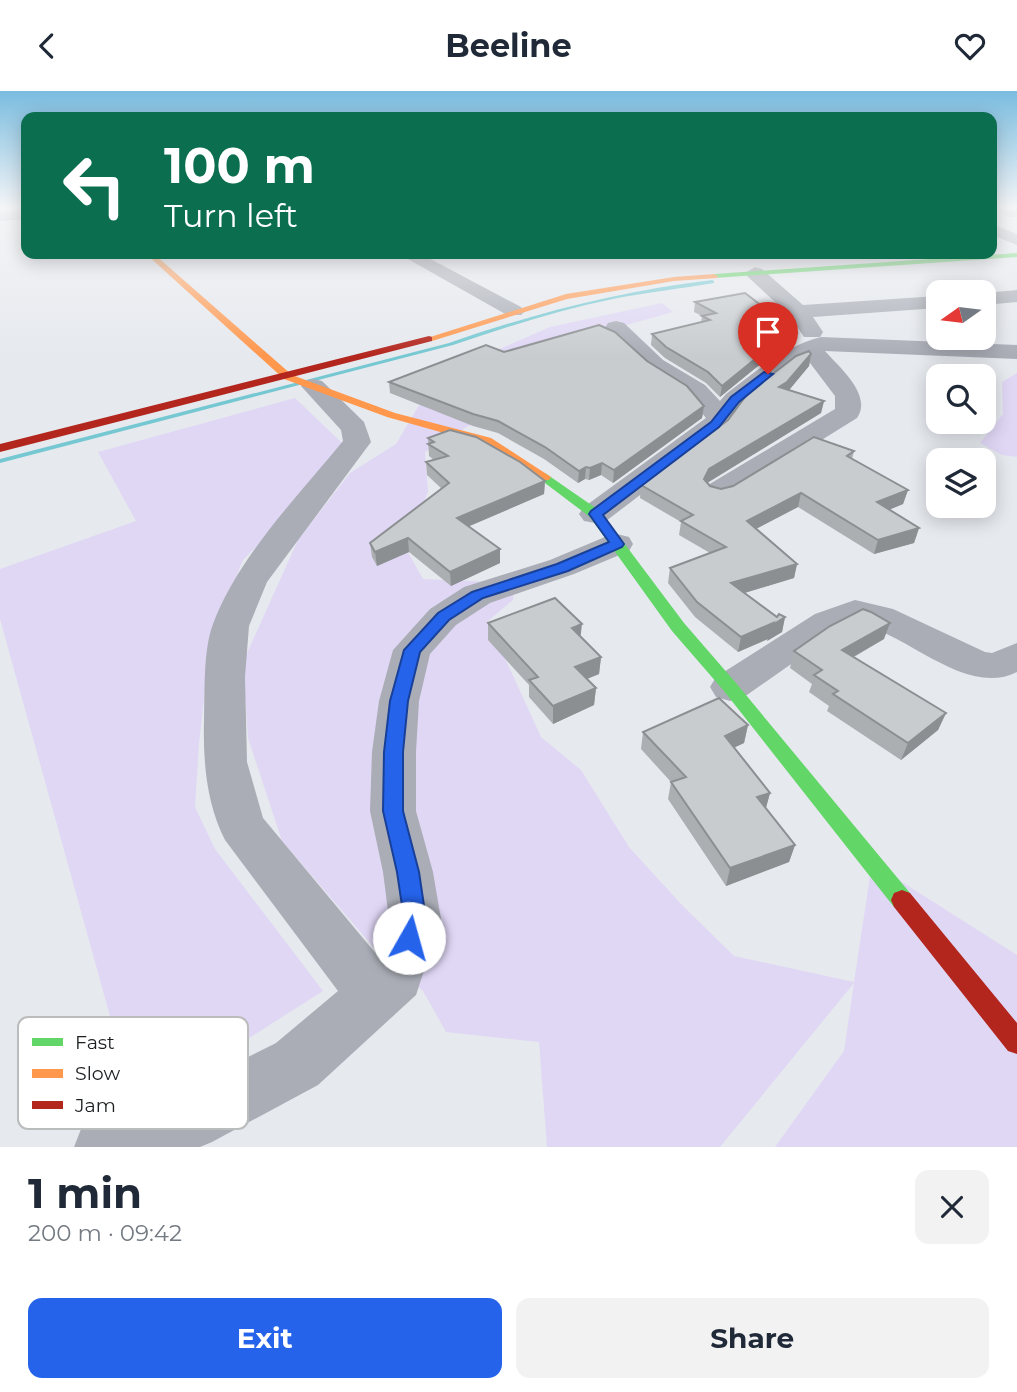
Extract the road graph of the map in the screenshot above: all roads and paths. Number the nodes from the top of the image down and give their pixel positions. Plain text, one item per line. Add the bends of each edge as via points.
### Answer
1 (156, 259) edge
2 (417, 259) edge
3 (959, 259) edge
4 (755, 273) junction
5 (1017, 296) edge
6 (996, 298) edge
7 (926, 303) edge
8 (514, 311) junction
9 (798, 312) junction
10 (617, 328) dead end
11 (815, 346) junction
12 (1017, 352) edge
13 (301, 382) junction
14 (720, 418) junction
15 (0, 448) edge
16 (719, 491) edge
17 (606, 529) junction
18 (1017, 656) edge
19 (978, 665) junction
20 (730, 687) junction
21 (1017, 689) edge
22 (375, 995) junction
23 (1017, 1042) edge
24 (248, 1089) edge
25 (162, 1129) edge
26 (106, 1147) edge

1 - 13 street
2 - 8 street
3 - 4 street
4 - 8 street via 625,285
4 - 9 street
5 - 6 street
7 - 9 street
8 - 13 street
9 - 11 street
10 - 14 street via 655,365 695,390
11 - 12 street
11 - 14 street via 784,361 735,399
11 - 16 street via 848,395 848,412
13 - 15 street
13 - 17 street via 391,415 486,441 532,467
13 - 22 street via 354,428 357,442 250,582 230,626 225,762 242,826
14 - 17 street
17 - 20 street via 678,627
17 - 22 street via 562,568 477,595 443,617 412,650 399,701 393,811 415,919 397,977
18 - 19 street via 997,666
19 - 20 street via 877,616 856,611 835,618
19 - 21 street
20 - 23 street
22 - 24 street via 296,1064
25 - 26 street

